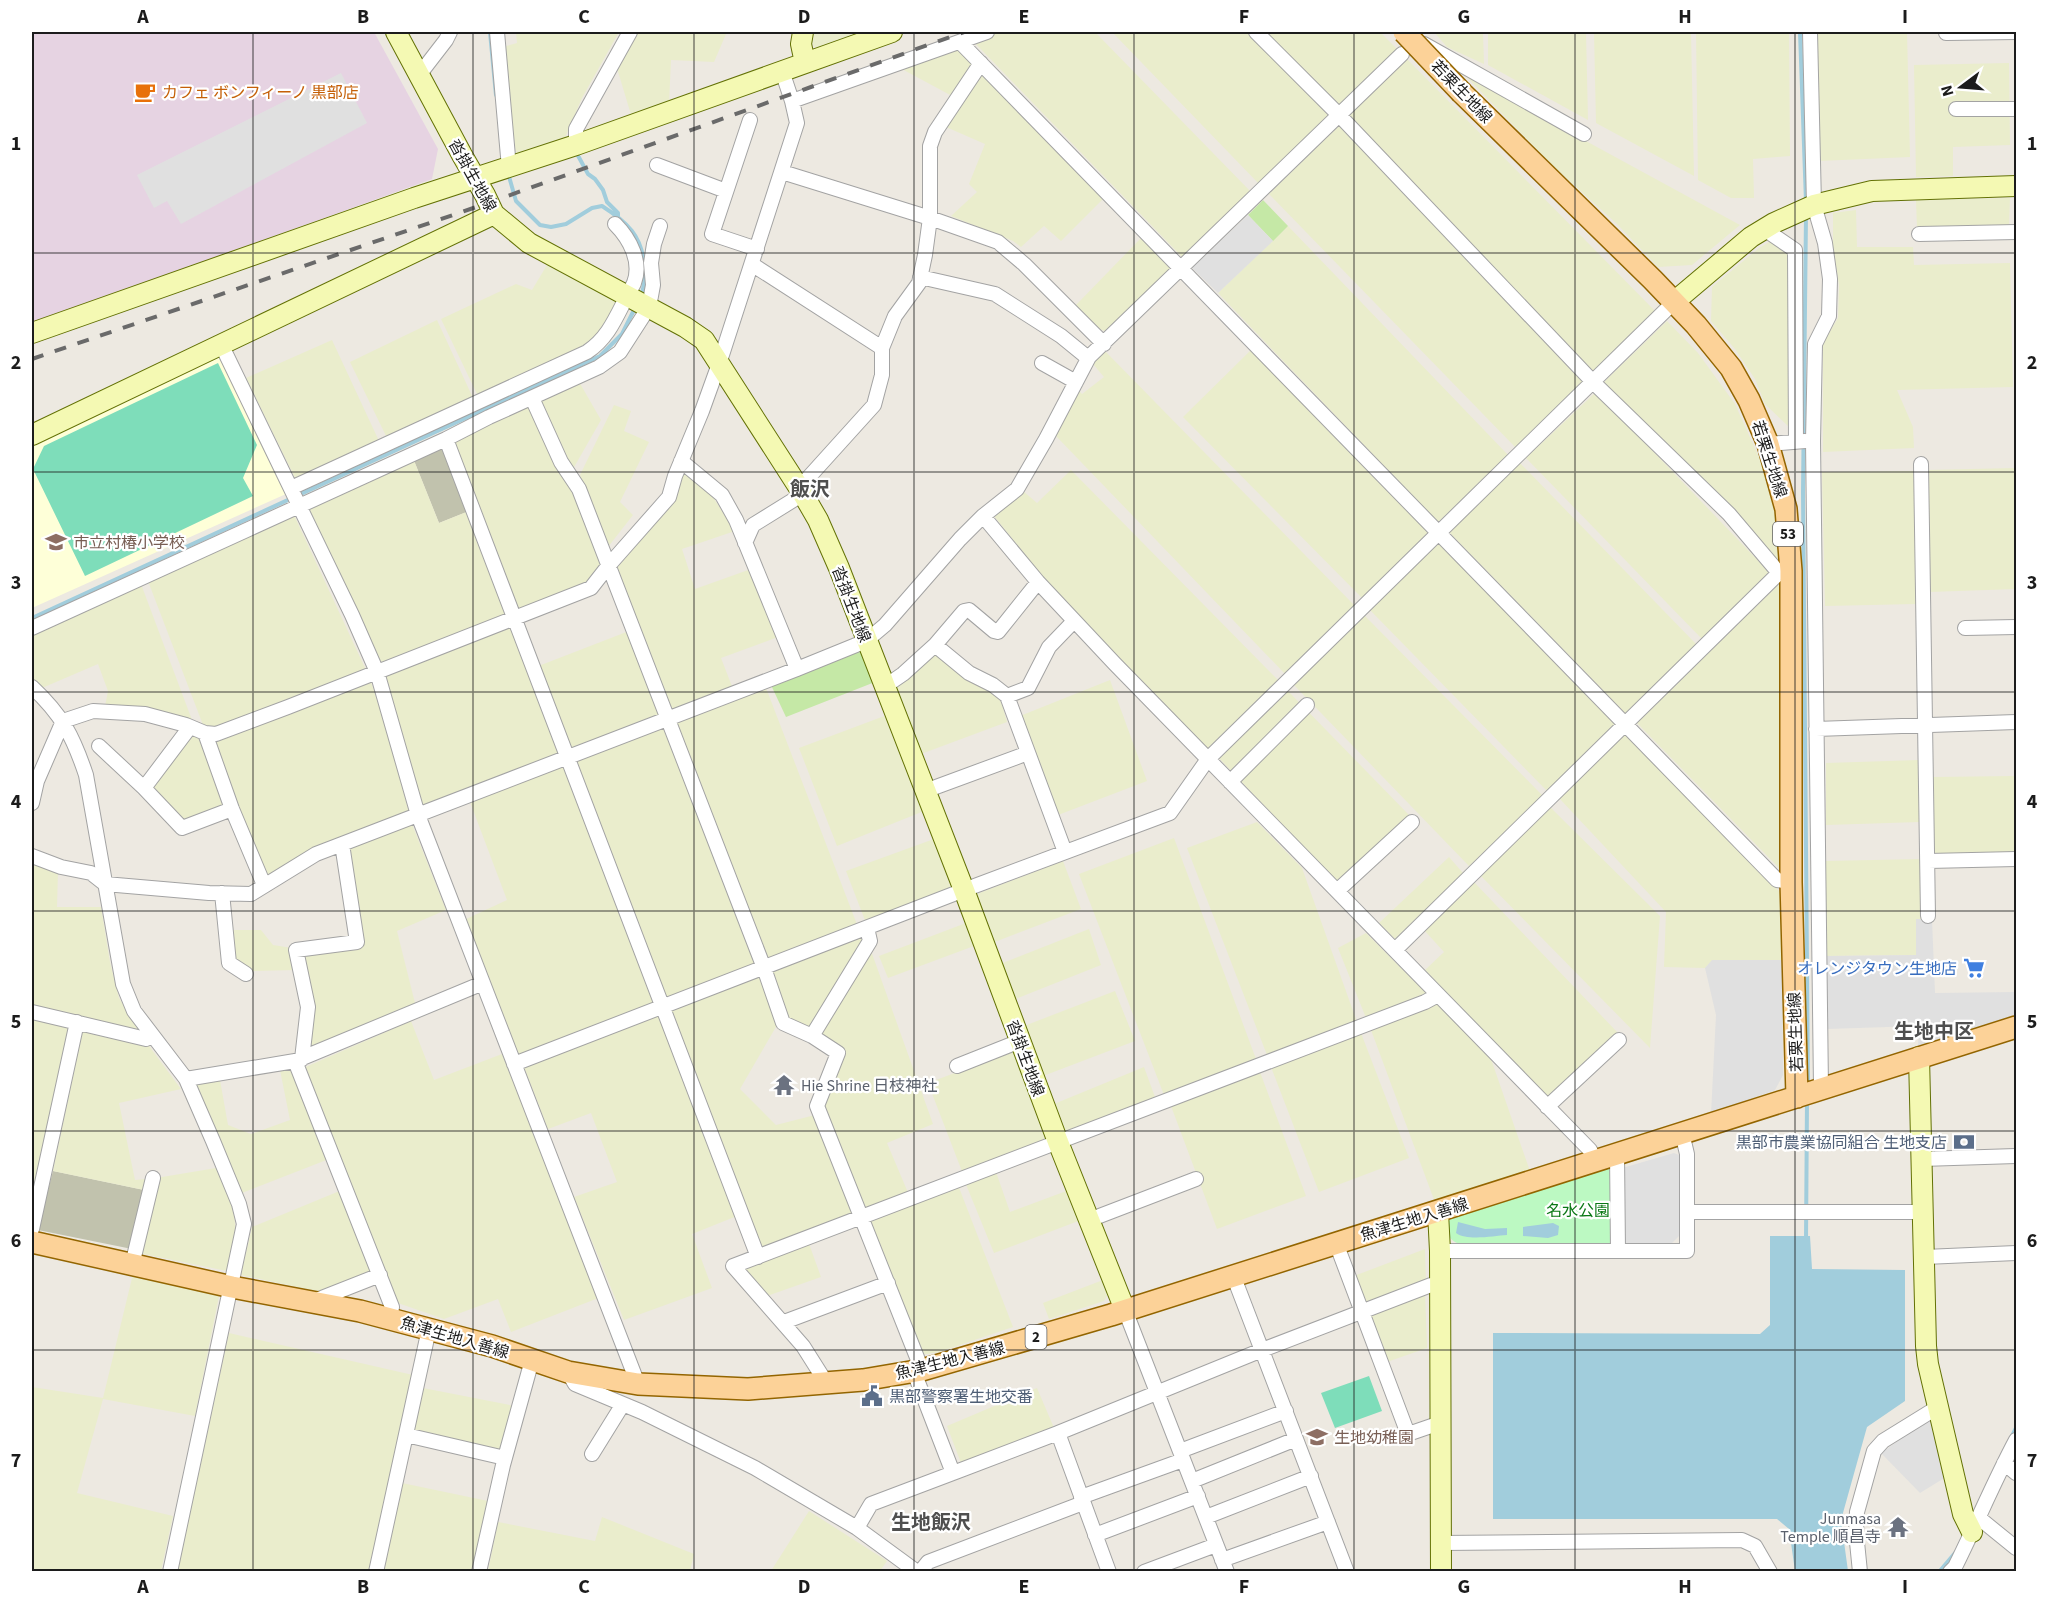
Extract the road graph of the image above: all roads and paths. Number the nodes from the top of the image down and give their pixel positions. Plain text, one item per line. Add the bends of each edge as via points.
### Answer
1 (396, 32) edge
2 (450, 32) edge
3 (497, 32) edge
4 (630, 32) edge
5 (802, 32) edge
6 (891, 32) edge
7 (987, 32) edge
8 (1256, 32) edge
9 (1403, 32) edge
10 (1810, 32) edge
11 (2016, 32) edge
12 (1946, 33) dead end
13 (960, 42) junction
14 (1402, 54) dead end
15 (805, 63) junction
16 (981, 63) junction
17 (782, 71) junction
18 (419, 75) junction
19 (792, 101) junction
20 (1956, 109) dead end
21 (2016, 109) edge
22 (1340, 116) junction
23 (750, 120) dead end
24 (1584, 134) dead end
25 (576, 145) junction
26 (657, 165) dead end
27 (509, 168) junction
28 (782, 172) junction
29 (475, 177) junction
30 (2016, 186) edge
31 (726, 191) junction
32 (1814, 205) junction
33 (494, 214) junction
34 (930, 218) junction
35 (615, 224) dead end
36 (660, 226) dead end
37 (1764, 229) junction
38 (2016, 232) edge
39 (1919, 234) dead end
40 (758, 249) junction
41 (753, 265) junction
42 (1182, 268) junction
43 (920, 277) junction
44 (637, 301) junction
45 (1674, 302) junction
46 (32, 333) edge
47 (221, 344) junction
48 (1104, 344) junction
49 (882, 348) junction
50 (1088, 358) junction
51 (720, 361) junction
52 (1042, 363) dead end
53 (1076, 382) junction
54 (1594, 383) junction
55 (532, 398) junction
56 (32, 435) edge
57 (446, 439) junction
58 (1813, 441) junction
59 (1796, 442) junction
60 (1768, 444) junction
61 (681, 461) junction
62 (1921, 464) dead end
63 (291, 488) junction
64 (801, 491) junction
65 (299, 506) junction
66 (984, 516) junction
67 (1438, 532) junction
68 (745, 543) junction
69 (609, 565) junction
70 (1785, 572) junction
71 (1038, 582) junction
72 (513, 618) junction
73 (1074, 621) junction
74 (2016, 627) edge
75 (32, 628) edge
76 (1965, 628) dead end
77 (866, 641) junction
78 (935, 645) junction
79 (797, 669) junction
80 (376, 672) junction
81 (32, 687) edge
82 (884, 687) junction
83 (1007, 696) junction
84 (1307, 705) dead end
85 (668, 719) junction
86 (63, 721) junction
87 (2016, 722) edge
88 (1625, 724) junction
89 (1926, 726) junction
90 (190, 727) junction
91 (1816, 729) junction
92 (205, 733) junction
93 (99, 746) dead end
94 (1028, 753) junction
95 (566, 758) junction
96 (1208, 759) junction
97 (1230, 782) junction
98 (144, 788) junction
99 (925, 791) junction
100 (32, 803) edge
101 (231, 809) junction
102 (418, 815) junction
103 (1412, 822) dead end
104 (342, 844) junction
105 (1065, 852) junction
106 (32, 856) edge
107 (2016, 859) edge
108 (1928, 861) junction
109 (1791, 882) junction
110 (105, 884) junction
111 (264, 885) junction
112 (964, 890) junction
113 (1337, 891) junction
114 (222, 893) junction
115 (1928, 916) dead end
116 (867, 928) junction
117 (1395, 950) junction
118 (764, 968) junction
119 (246, 974) dead end
120 (483, 983) junction
121 (1437, 995) junction
122 (662, 1007) junction
123 (32, 1012) edge
124 (78, 1022) junction
125 (2016, 1027) edge
126 (153, 1036) junction
127 (812, 1036) junction
128 (1619, 1040) dead end
129 (1020, 1041) junction
130 (1919, 1057) junction
131 (298, 1060) junction
132 (514, 1064) junction
133 (957, 1066) dead end
134 (186, 1079) junction
135 (1821, 1088) junction
136 (1797, 1096) junction
137 (1547, 1107) junction
138 (1682, 1133) junction
139 (1058, 1143) junction
140 (1617, 1154) junction
141 (2016, 1156) edge
142 (1922, 1159) junction
143 (1596, 1161) junction
144 (153, 1178) dead end
145 (1196, 1179) dead end
146 (1438, 1212) junction
147 (1687, 1212) junction
148 (1924, 1212) junction
149 (861, 1218) junction
150 (1089, 1221) junction
151 (32, 1228) edge
152 (32, 1242) edge
153 (1336, 1243) junction
154 (1440, 1251) junction
155 (1618, 1251) junction
156 (2016, 1253) edge
157 (758, 1257) junction
158 (1925, 1257) junction
159 (132, 1265) junction
160 (380, 1275) junction
161 (1233, 1275) junction
162 (888, 1283) junction
163 (1440, 1285) junction
164 (232, 1287) junction
165 (314, 1301) junction
166 (1125, 1310) junction
167 (1361, 1312) junction
168 (390, 1319) junction
169 (784, 1322) junction
170 (429, 1329) junction
171 (1262, 1350) junction
172 (532, 1360) junction
173 (568, 1371) junction
174 (918, 1371) junction
175 (639, 1384) junction
176 (827, 1384) junction
177 (1158, 1392) junction
178 (623, 1404) junction
179 (1938, 1407) junction
180 (1286, 1411) junction
181 (1440, 1423) junction
182 (1058, 1433) junction
183 (406, 1435) junction
184 (1296, 1439) junction
185 (2016, 1440) edge
186 (592, 1454) dead end
187 (1182, 1455) junction
188 (505, 1458) junction
189 (2004, 1463) junction
190 (953, 1473) junction
191 (2016, 1473) edge
192 (1311, 1476) junction
193 (1192, 1481) junction
194 (1198, 1497) junction
195 (1082, 1500) junction
196 (1206, 1517) junction
197 (1328, 1522) junction
198 (1976, 1525) junction
199 (856, 1528) junction
200 (1095, 1535) junction
201 (1441, 1543) junction
202 (1216, 1545) junction
203 (2016, 1548) edge
204 (1224, 1566) edge
205 (1955, 1570) edge
206 (917, 1571) edge
207 (170, 1572) edge
208 (376, 1572) edge
209 (479, 1572) edge
210 (1109, 1572) edge
211 (1144, 1572) edge
212 (1347, 1572) edge
213 (1441, 1572) edge
214 (1770, 1572) edge
215 (1860, 1572) edge

1 - 18 street, 沓掛生地線
2 - 18 street
3 - 27 street
4 - 25 street via 576,129
5 - 15 street
6 - 15 street
7 - 13 street
8 - 22 street
9 - 24 street
9 - 45 main road, 若栗生地線 / 53, bridge
10 - 32 street
11 - 12 street
13 - 16 street
13 - 19 street
14 - 22 street
15 - 17 street
16 - 34 street via 934,132 930,146
16 - 42 street
17 - 19 street
17 - 25 street
18 - 29 street, 沓掛生地線
19 - 28 street via 797,123
20 - 21 street
22 - 42 street
22 - 54 street
23 - 31 street
25 - 27 street
26 - 31 street
27 - 29 street
28 - 34 street
28 - 40 street
29 - 33 street, 沓掛生地線
29 - 46 street
30 - 32 street via 1872,191
31 - 40 street via 712,234
32 - 37 street
32 - 58 street via 1830,279 1829,316 1815,344
33 - 44 street, 沓掛生地線 via 529,243
33 - 47 street
34 - 43 street
34 - 48 street via 998,242
35 - 44 street via 634,252
36 - 44 street via 651,263 653,285
37 - 45 street
37 - 59 street via 1795,250
38 - 39 street
40 - 41 street
41 - 49 street
41 - 51 street
42 - 48 street
42 - 67 street
43 - 49 street via 895,316
43 - 50 street via 995,294
44 - 51 street, 沓掛生地線 via 704,340
44 - 55 street via 620,352 599,367
44 - 63 street via 587,352
45 - 54 street
45 - 60 main road, 若栗生地線 / 53 via 1731,368
47 - 56 street
47 - 63 street
48 - 50 street
49 - 64 street via 882,375 873,405
50 - 53 street
51 - 61 street
51 - 64 street, 沓掛生地線
52 - 53 street
53 - 66 street via 1017,489
54 - 67 street
54 - 70 street
55 - 57 street
55 - 69 street via 561,462 579,489
57 - 65 street
57 - 72 street
58 - 59 street
58 - 91 street
59 - 60 street
60 - 70 main road, 若栗生地線 / 53 via 1786,508
61 - 68 street via 722,495
61 - 69 street via 669,497
62 - 89 street
63 - 65 street
64 - 68 street via 753,525
64 - 77 street, 沓掛生地線 via 839,568
65 - 75 street
65 - 80 street
66 - 71 street
66 - 77 street via 885,626
67 - 88 street
67 - 96 street
68 - 79 street
69 - 72 street via 591,588
69 - 85 street
70 - 88 street
70 - 109 main road, 若栗生地線 / 53
71 - 73 street
71 - 78 street via 998,632 969,610 964,611
72 - 80 street
72 - 95 street
73 - 83 street via 1049,647 1028,688
73 - 96 street
74 - 76 street
77 - 79 street
77 - 82 street, 沓掛生地線
78 - 82 street
78 - 83 street via 969,673
79 - 85 street
80 - 92 street via 216,734
80 - 102 street
81 - 86 street
82 - 99 street, 沓掛生地線
83 - 94 street
84 - 97 street
85 - 95 street
85 - 118 street
86 - 90 street via 93,711 146,714
86 - 100 street via 37,781
86 - 110 street via 86,775
87 - 89 street
88 - 109 street via 1777,880
88 - 117 street
89 - 91 street
89 - 108 street
90 - 92 street
90 - 98 street
91 - 135 street
92 - 101 street
93 - 98 street
94 - 99 street
94 - 105 street
95 - 102 street
95 - 122 street
96 - 97 street
96 - 105 street via 1170,813
97 - 113 street
98 - 101 street via 182,828
99 - 112 street, 沓掛生地線
101 - 111 street
102 - 104 street
102 - 120 street
103 - 113 street
104 - 111 street via 316,854
104 - 131 street via 357,942 296,950 308,1007
105 - 112 street
106 - 110 street via 91,873
107 - 108 street
108 - 115 street
109 - 136 main road, 若栗生地線 / 53
110 - 114 street
110 - 126 street via 123,984 134,1011
111 - 114 street via 250,894
112 - 116 street
112 - 129 street, 沓掛生地線
113 - 117 street
114 - 119 street via 229,963
116 - 118 street
116 - 127 street via 870,940
117 - 121 street
118 - 122 street
118 - 127 street via 783,1023
120 - 131 street
120 - 132 street
121 - 137 street
121 - 139 street
122 - 132 street
122 - 157 street
123 - 124 street
124 - 126 street via 146,1039
124 - 151 street
125 - 130 main road, 魚津生地入善線 / 2
126 - 134 street
127 - 149 street via 838,1053 817,1106
128 - 137 street
129 - 133 street
129 - 139 street, 沓掛生地線
130 - 135 main road, 魚津生地入善線 / 2
130 - 142 street
131 - 134 street
131 - 160 street
132 - 175 street
134 - 164 street via 244,1224
135 - 136 main road, 魚津生地入善線 / 2
136 - 138 main road, 魚津生地入善線 / 2
137 - 143 street
138 - 140 main road, 魚津生地入善線 / 2
138 - 147 street via 1687,1154
139 - 149 street
139 - 150 street, 沓掛生地線
140 - 143 main road, 魚津生地入善線 / 2
140 - 155 street
141 - 142 street
142 - 148 street
143 - 146 main road, 魚津生地入善線 / 2
144 - 159 street
145 - 150 street
146 - 153 main road, 魚津生地入善線 / 2
146 - 154 street
147 - 148 street
147 - 155 street via 1687,1251
148 - 158 street
149 - 157 street
149 - 162 street
150 - 166 street, 沓掛生地線
152 - 159 main road, 魚津生地入善線 / 2
153 - 161 main road, 魚津生地入善線 / 2
153 - 167 street
154 - 155 street
154 - 163 street
156 - 158 street
157 - 169 street via 733,1266
158 - 179 street via 1926,1346
159 - 164 main road, 魚津生地入善線 / 2
160 - 165 street
160 - 168 street via 392,1307
161 - 166 main road, 魚津生地入善線 / 2
161 - 171 street
162 - 169 street
162 - 174 street
163 - 167 street
163 - 181 street
164 - 165 main road, 魚津生地入善線 / 2
164 - 207 street
165 - 168 main road, 魚津生地入善線 / 2
166 - 174 main road, 魚津生地入善線 / 2
166 - 177 street
167 - 171 street
167 - 181 street via 1407,1434
168 - 170 main road, 魚津生地入善線 / 2
169 - 176 street
170 - 172 main road, 魚津生地入善線 / 2
170 - 183 street
171 - 177 street
171 - 180 street
172 - 173 main road, 魚津生地入善線 / 2
172 - 188 street
173 - 175 main road, 魚津生地入善線 / 2
173 - 178 street via 575,1384
174 - 176 main road, 魚津生地入善線 / 2
174 - 190 street
175 - 176 main road, 魚津生地入善線 / 2 via 748,1389
177 - 182 street
177 - 187 street
178 - 186 street
178 - 199 street via 755,1468
179 - 198 street via 1963,1514
179 - 215 street via 1883,1441 1874,1451 1857,1512
180 - 184 street
180 - 187 street
181 - 201 street
182 - 190 street
182 - 195 street
183 - 188 street
183 - 208 street
184 - 192 street
184 - 193 street
185 - 189 street
187 - 193 street
187 - 195 street
188 - 209 street
189 - 191 street
189 - 198 street
190 - 199 street via 871,1504
192 - 196 street
192 - 197 street
193 - 194 street
194 - 196 street
194 - 200 street
195 - 200 street
195 - 206 street via 928,1562
196 - 202 street
197 - 204 street
197 - 212 street
198 - 203 street
198 - 205 street
199 - 206 street
200 - 210 street
201 - 213 street
201 - 214 street via 1742,1540 1755,1546
202 - 204 street
202 - 211 street

